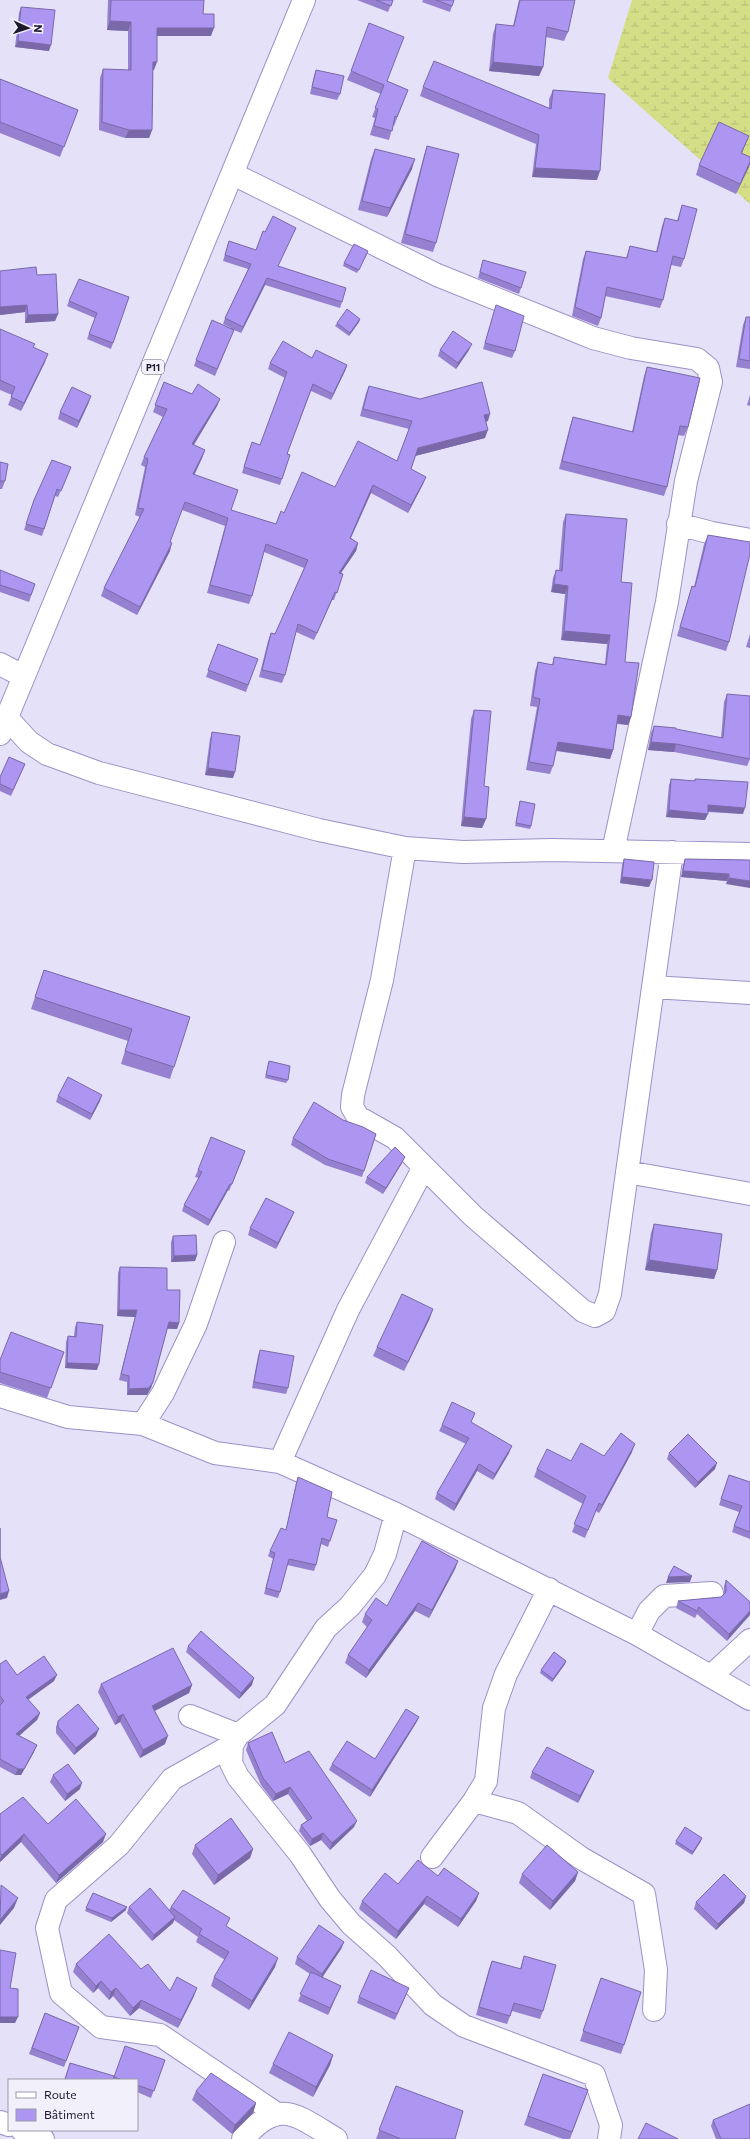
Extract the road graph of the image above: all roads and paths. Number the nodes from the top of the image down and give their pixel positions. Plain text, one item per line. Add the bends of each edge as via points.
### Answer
1 (304, 0) edge
2 (233, 174) junction
3 (678, 524) junction
4 (750, 540) edge
5 (0, 664) edge
6 (23, 676) junction
7 (3, 726) edge
8 (405, 848) junction
9 (613, 851) junction
10 (672, 852) junction
11 (750, 854) edge
12 (653, 987) junction
13 (750, 993) edge
14 (424, 1166) junction
15 (627, 1172) junction
16 (750, 1194) edge
17 (224, 1242) dead end
18 (0, 1396) edge
19 (143, 1424) junction
20 (280, 1462) junction
21 (396, 1514) junction
22 (549, 1589) junction
23 (712, 1593) dead end
24 (636, 1634) junction
25 (750, 1640) edge
26 (712, 1675) junction
27 (750, 1699) edge
28 (190, 1716) dead end
29 (235, 1740) junction
30 (474, 1801) junction
31 (432, 1857) dead end
32 (654, 2010) dead end
33 (277, 2114) junction
34 (24, 2131) edge
35 (43, 2139) edge
36 (243, 2139) edge
37 (336, 2139) edge
38 (610, 2139) edge

1 - 2 street, P11
2 - 3 street via 437,275 587,336 631,348 697,359 708,368 711,382
2 - 6 street, P11
3 - 4 street
3 - 9 street via 667,602
5 - 6 street
6 - 7 street, P11
7 - 8 street via 47,754 99,772 319,830
8 - 9 street via 463,852
8 - 14 street via 382,980 352,1107 358,1117 395,1138
9 - 10 street
10 - 11 street
10 - 12 street
12 - 13 street
12 - 15 street
14 - 15 street via 473,1216 583,1311 595,1316 604,1311 610,1294
14 - 20 street via 348,1310
15 - 16 street
17 - 19 street via 196,1324 163,1393
18 - 19 street via 68,1417
19 - 20 street via 215,1453
20 - 21 street
21 - 22 street
21 - 29 street via 385,1554 375,1575 350,1606 326,1628 275,1705
22 - 24 street
22 - 30 street via 520,1646 494,1708 486,1781
23 - 24 street via 664,1596 649,1611
24 - 26 street
25 - 26 street
26 - 27 street
28 - 29 street
29 - 33 street via 172,1779 119,1845 56,1900 48,1928 62,1993 101,2027 160,2035
29 - 38 street via 231,1763 238,1777 300,1854 350,1924 387,1956 433,2005 464,2026 594,2075 612,2124
30 - 31 street
30 - 32 street via 518,1813 581,1858 644,1894 656,1970
33 - 36 street via 264,2118
33 - 37 street via 290,2114
34 - 35 street

